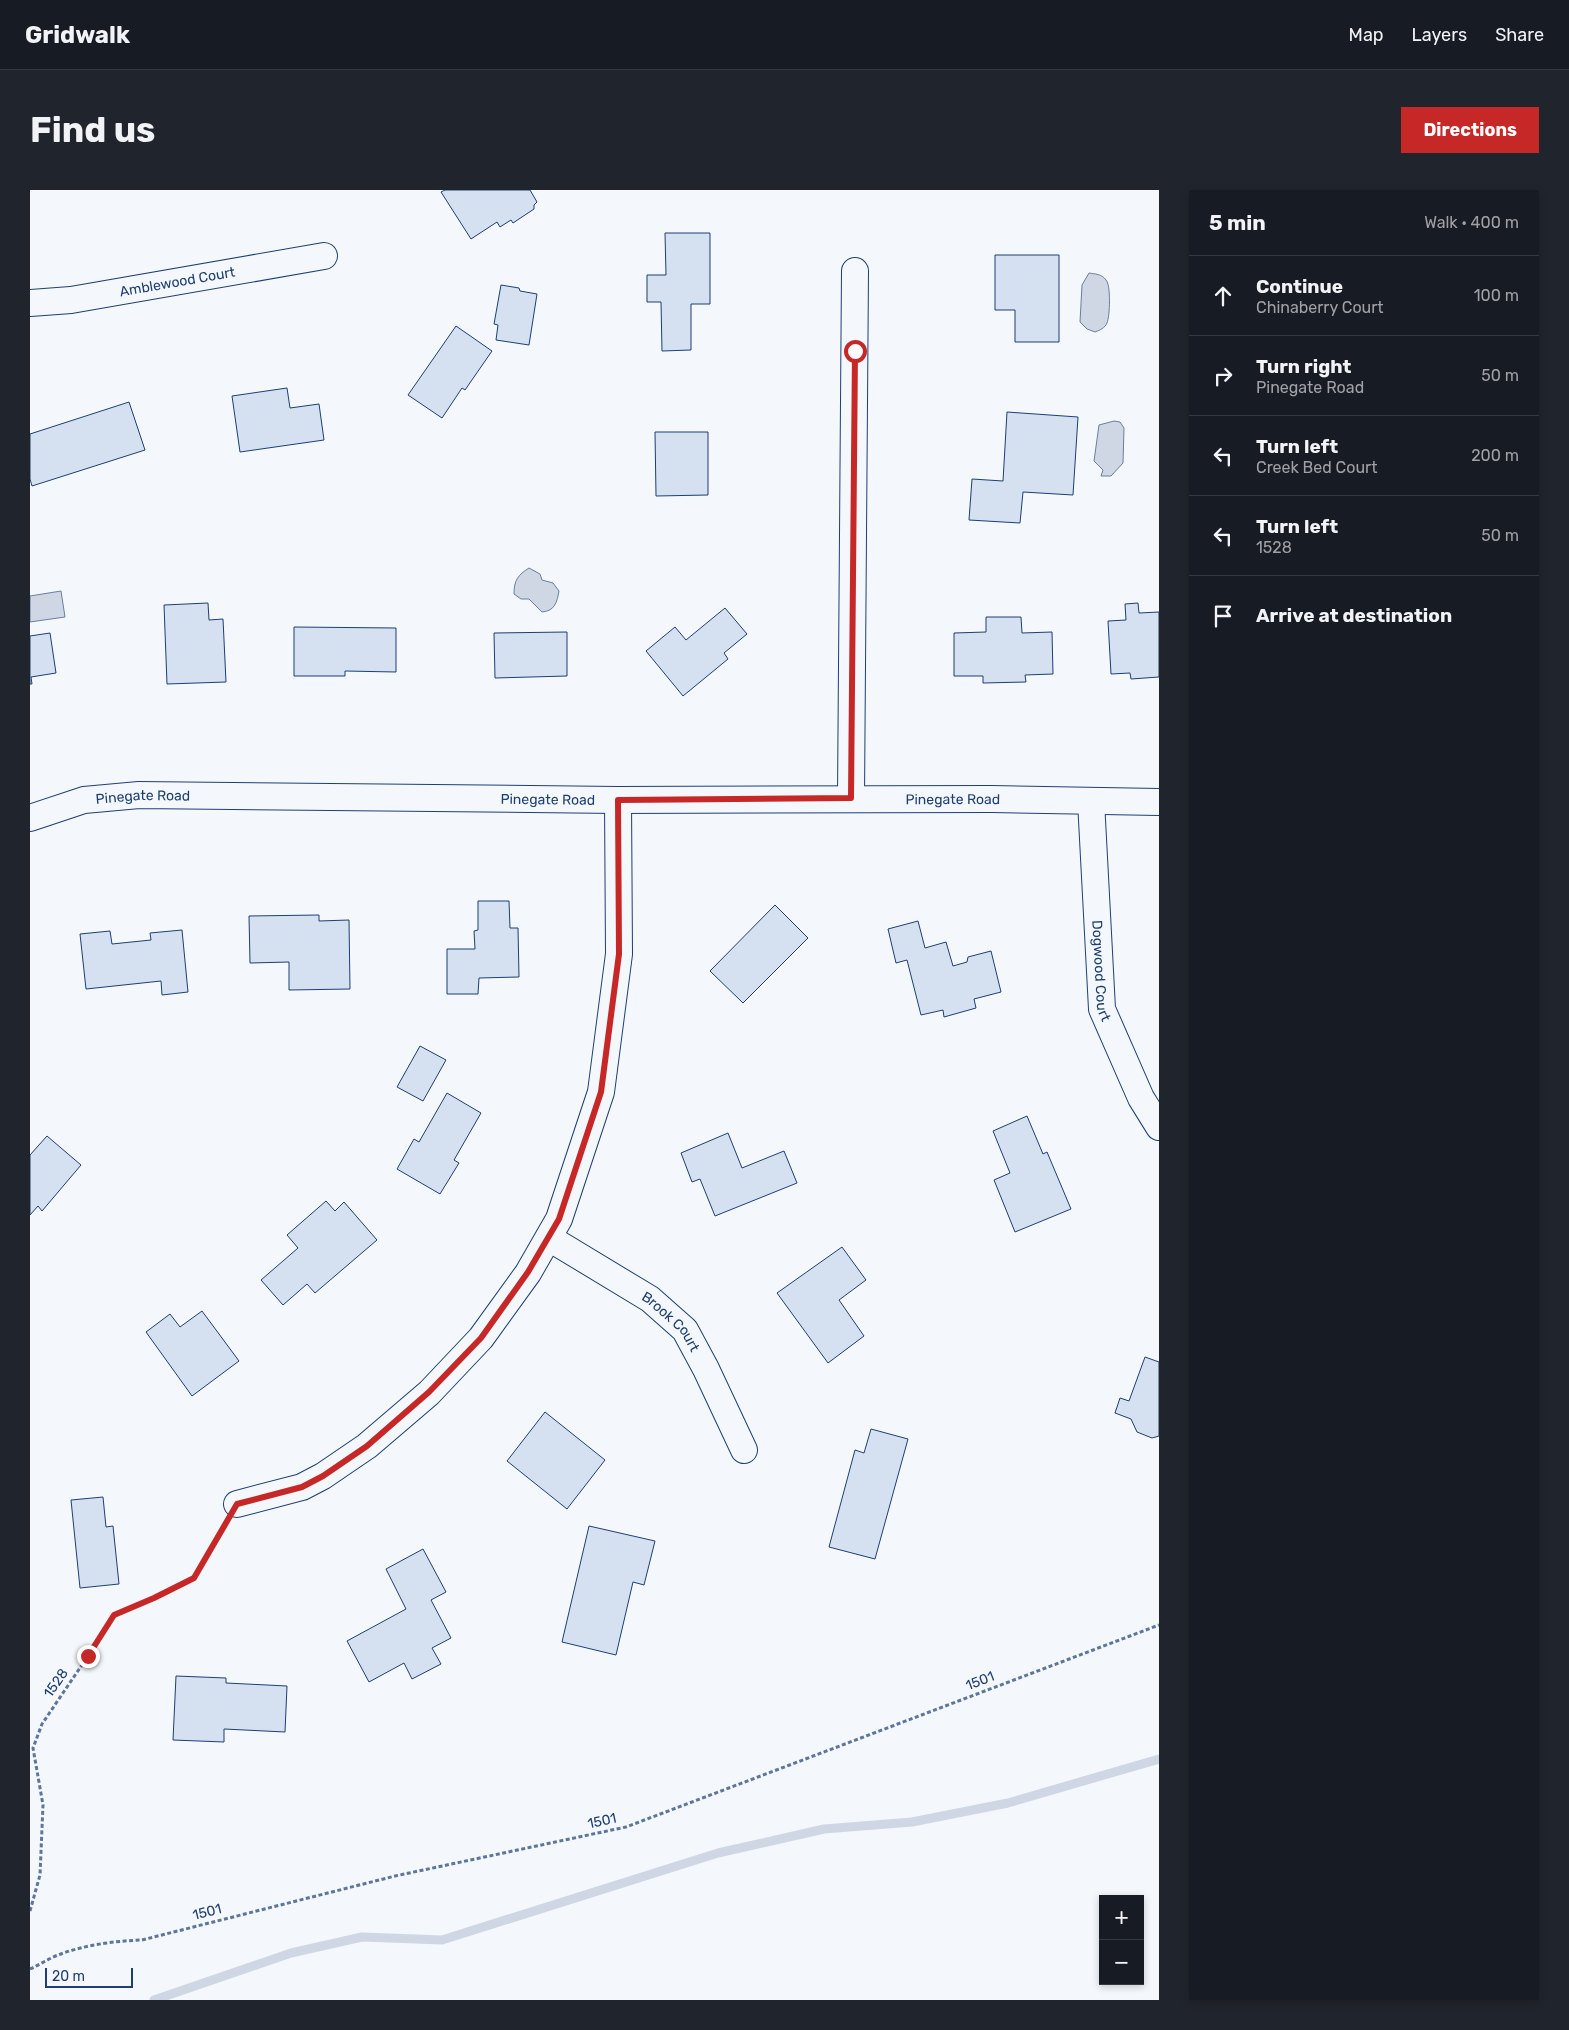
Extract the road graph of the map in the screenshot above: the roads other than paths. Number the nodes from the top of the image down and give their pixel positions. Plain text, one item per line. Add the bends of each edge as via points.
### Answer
1 (324, 256) dead end
2 (855, 271) dead end
3 (30, 303) edge
4 (851, 798) junction
5 (618, 800) junction
6 (1091, 801) junction
7 (1159, 802) edge
8 (30, 818) edge
9 (1159, 1126) edge
10 (549, 1238) junction
11 (744, 1450) dead end
12 (237, 1504) road end

1 - 3 street, Amblewood Court via 71,300
2 - 4 street
4 - 5 street, Pinegate Road
4 - 6 street, Pinegate Road
5 - 8 street, Pinegate Road via 139,795 84,800
5 - 10 street via 619,954 601,1092 559,1219
6 - 7 street, Pinegate Road
6 - 9 street, Dogwood Court via 1102,1009 1141,1098
10 - 11 street, Brook Court via 650,1299 685,1330
10 - 12 street via 481,1338 429,1392 367,1446 302,1487

